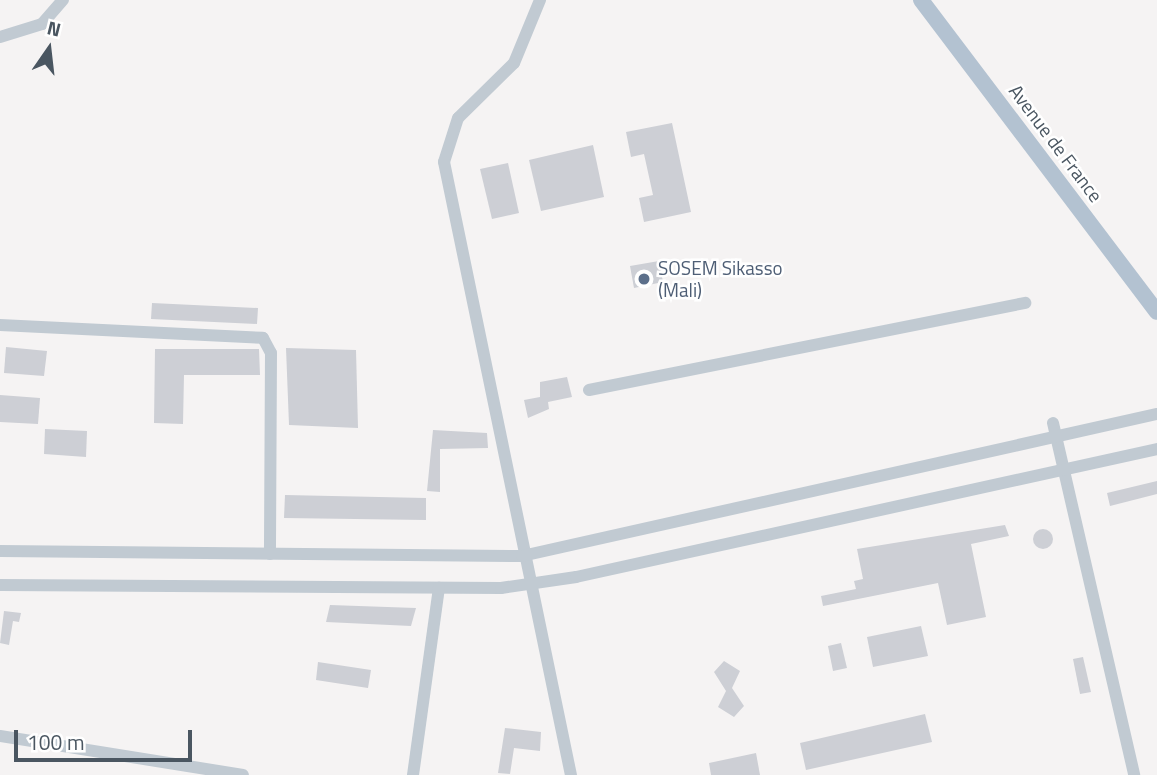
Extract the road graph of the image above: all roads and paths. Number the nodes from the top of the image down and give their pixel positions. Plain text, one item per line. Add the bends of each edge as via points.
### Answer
1 (63, 0) edge
2 (540, 0) edge
3 (921, 0) edge
4 (0, 37) edge
5 (1025, 303) dead end
6 (1157, 312) edge
7 (0, 325) edge
8 (589, 390) dead end
9 (1157, 414) edge
10 (1053, 423) dead end
11 (1056, 437) junction
12 (1157, 449) edge
13 (1064, 470) junction
14 (0, 551) edge
15 (270, 554) junction
16 (523, 556) junction
17 (528, 583) junction
18 (0, 585) edge
19 (439, 588) junction
20 (0, 736) edge
21 (192, 771) edge
22 (243, 775) edge
23 (413, 775) edge
24 (571, 775) edge
25 (1134, 775) edge

1 - 4 street via 42,24
2 - 16 street via 514,62 458,118 444,162
3 - 6 main road, Avenue de France
5 - 8 street
7 - 15 street via 263,338 271,353
9 - 11 street
10 - 11 street
11 - 13 street
11 - 16 street
12 - 13 street
13 - 17 street
13 - 25 street
14 - 15 street
15 - 16 street
16 - 17 street
17 - 19 street
17 - 24 street
18 - 19 street
19 - 23 street
20 - 21 street
21 - 22 street

